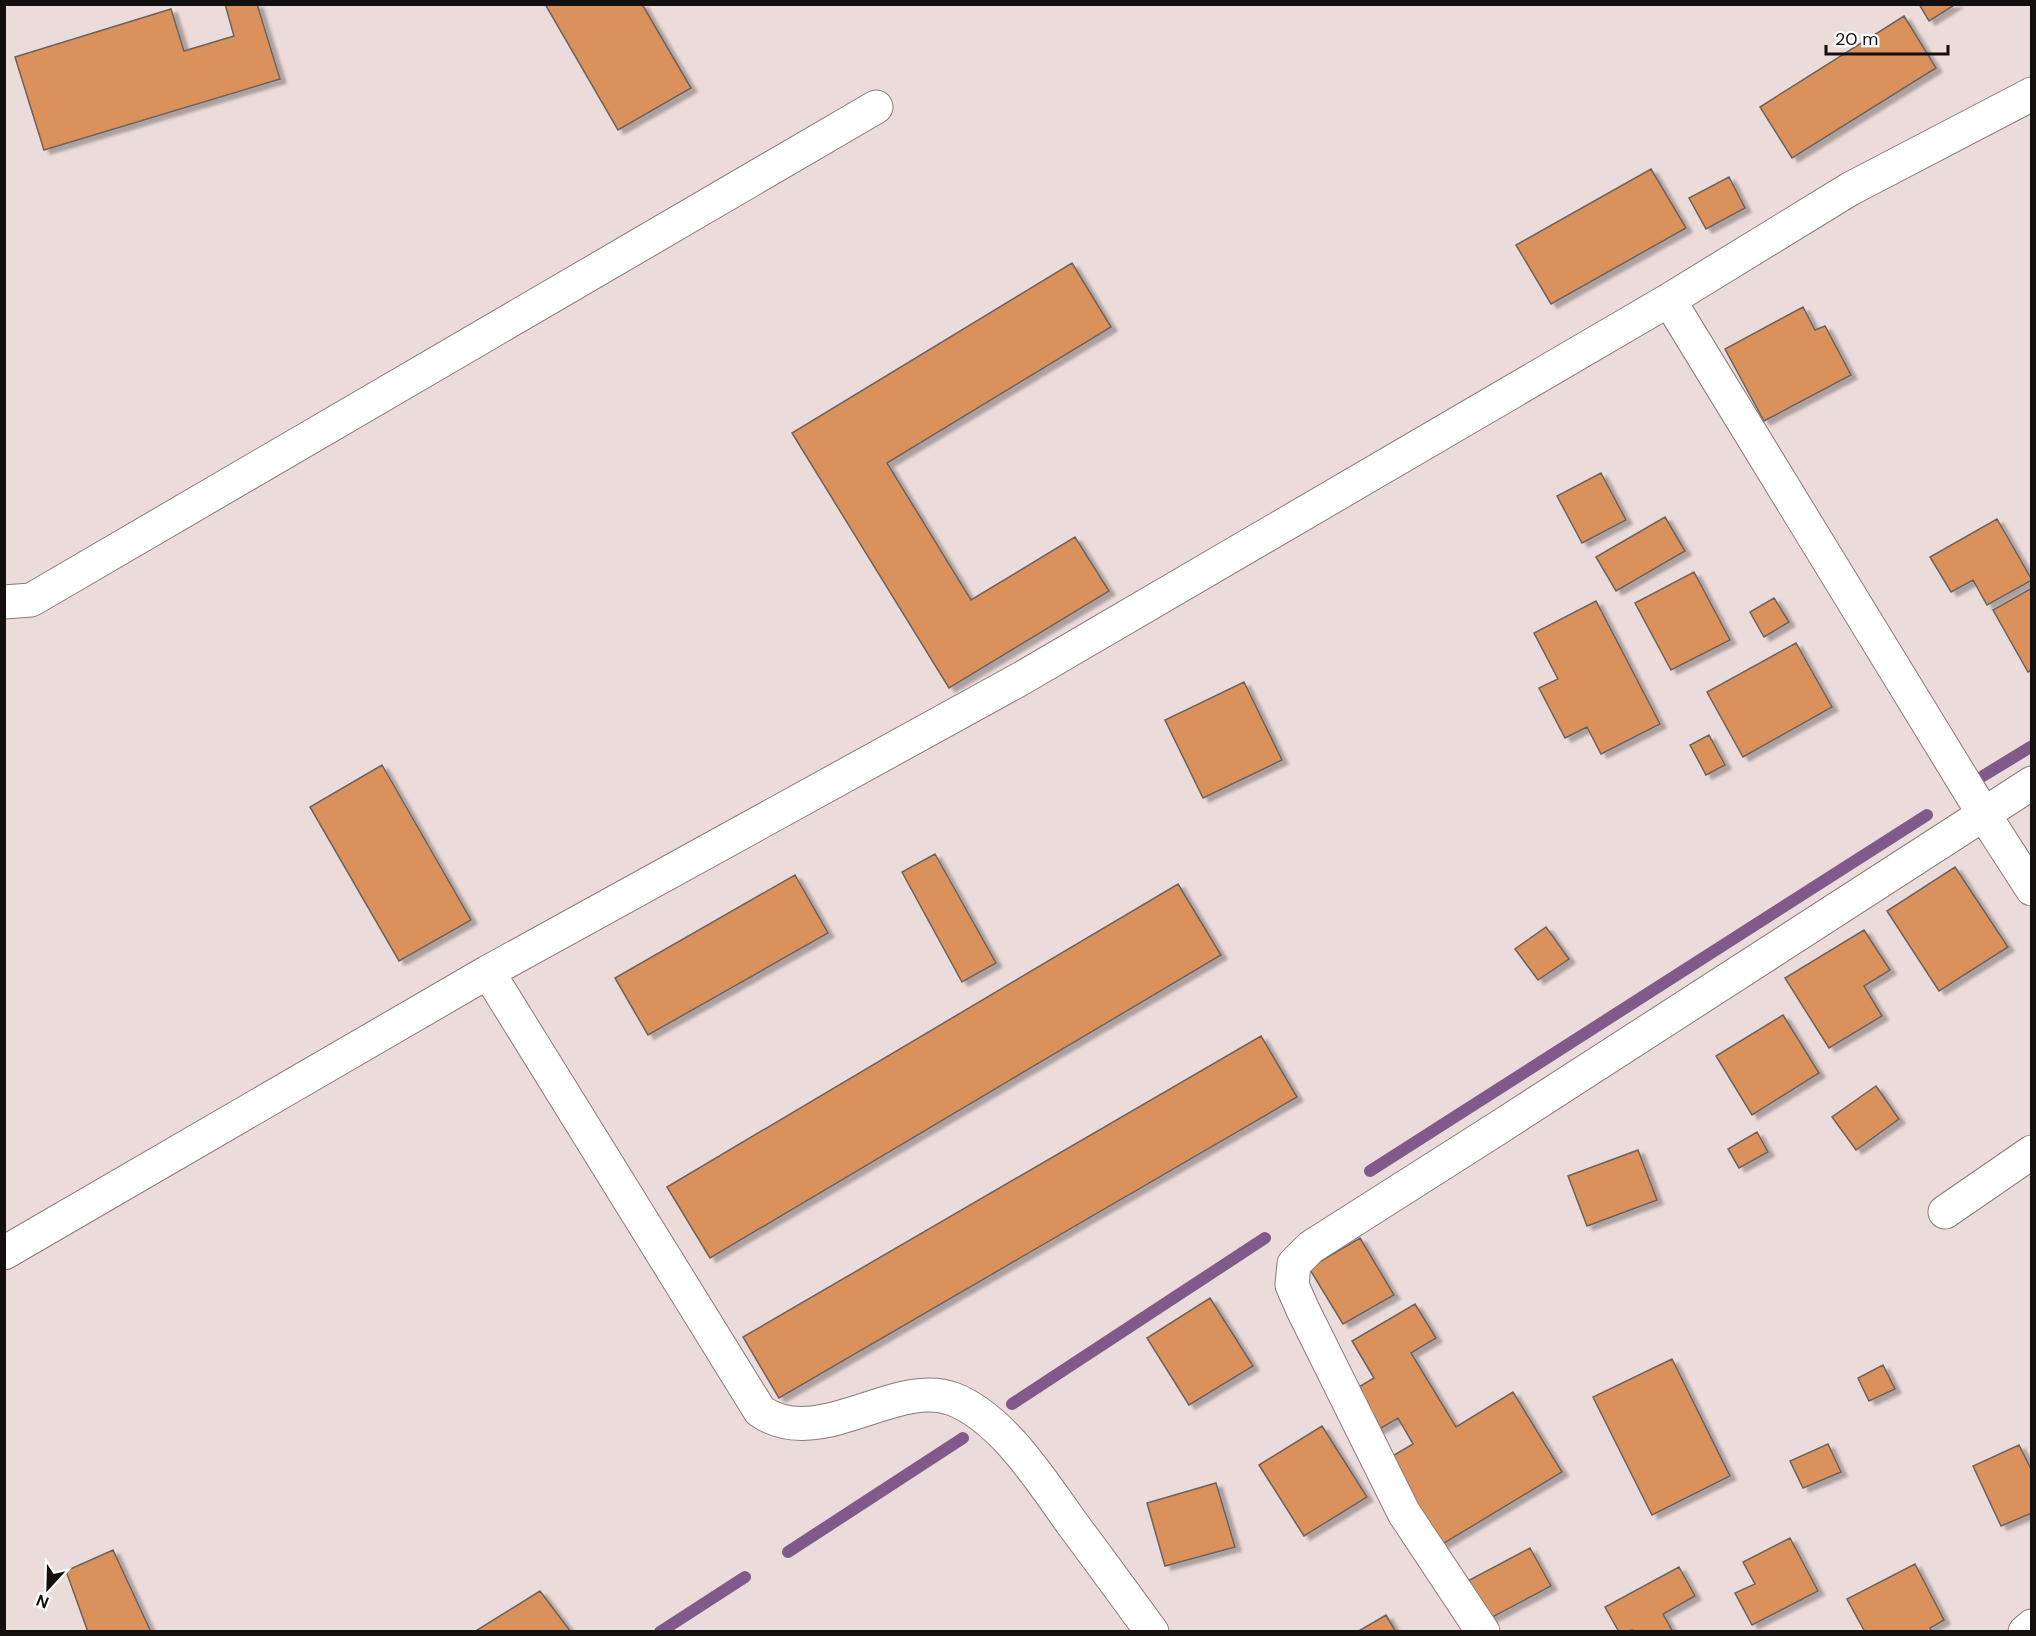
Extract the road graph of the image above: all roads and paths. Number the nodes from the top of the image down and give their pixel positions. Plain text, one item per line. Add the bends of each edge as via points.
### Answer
1 (2031, 94) edge
2 (876, 107) dead end
3 (1669, 300) junction
4 (4, 602) edge
5 (2031, 783) edge
6 (1983, 813) junction
7 (2031, 890) edge
8 (488, 972) junction
9 (2031, 1152) edge
10 (1945, 1212) dead end
11 (4, 1252) edge
12 (2031, 1626) edge
13 (1152, 1632) edge
14 (1483, 1632) edge
15 (2025, 1632) edge

1 - 3 street via 1850,189
2 - 4 street via 31,600
3 - 6 street
3 - 8 street via 1022,678
5 - 6 street
6 - 7 street
6 - 14 street via 1311,1247 1294,1264 1292,1285 1360,1428 1404,1513
8 - 11 street
8 - 13 street via 760,1411 789,1423 825,1421 910,1397 932,1395 951,1398 972,1408 1016,1448
9 - 10 street
12 - 15 street

